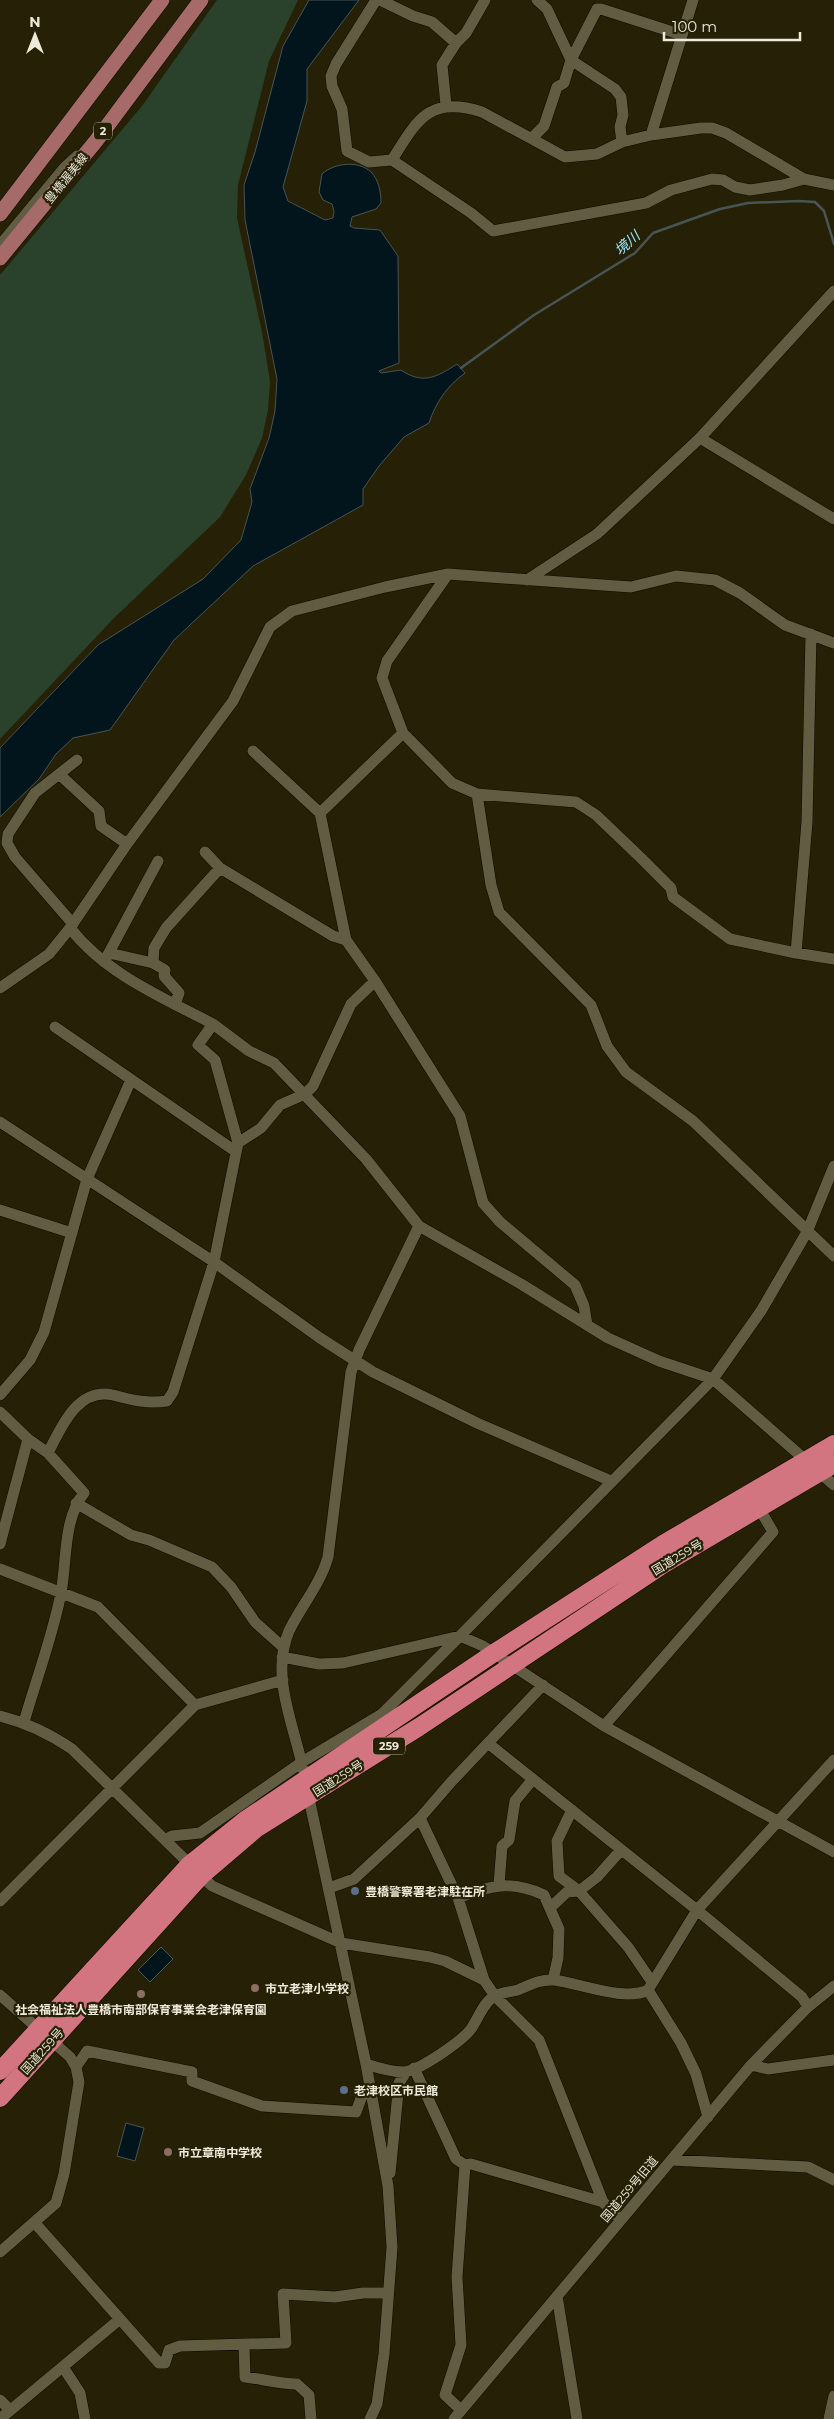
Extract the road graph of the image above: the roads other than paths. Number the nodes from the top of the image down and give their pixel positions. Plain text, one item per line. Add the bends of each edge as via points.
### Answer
1 (162, 0) edge
2 (201, 0) edge
3 (378, 0) edge
4 (485, 0) edge
5 (537, 0) edge
6 (694, 0) edge
7 (682, 35) junction
8 (456, 43) junction
9 (571, 60) junction
10 (446, 105) junction
11 (650, 135) junction
12 (532, 138) junction
13 (96, 141) junction
14 (622, 142) junction
15 (392, 160) junction
16 (804, 180) junction
17 (834, 185) edge
18 (0, 214) edge
19 (0, 245) edge
20 (0, 258) edge
21 (834, 291) edge
22 (700, 438) junction
23 (834, 519) edge
24 (448, 574) junction
25 (527, 580) junction
26 (811, 634) junction
27 (834, 642) edge
28 (403, 733) junction
29 (253, 751) dead end
30 (76, 760) dead end
31 (59, 774) junction
32 (477, 794) junction
33 (320, 813) junction
34 (127, 844) junction
35 (205, 852) dead end
36 (158, 861) dead end
37 (220, 868) junction
38 (71, 926) junction
39 (346, 940) junction
40 (796, 953) junction
41 (106, 958) junction
42 (834, 959) edge
43 (153, 963) junction
44 (375, 981) junction
45 (0, 988) edge
46 (175, 1004) junction
47 (213, 1024) junction
48 (55, 1027) dead end
49 (130, 1080) junction
50 (305, 1094) junction
51 (1, 1124) edge
52 (237, 1147) junction
53 (834, 1166) edge
54 (88, 1179) junction
55 (0, 1210) edge
56 (419, 1226) junction
57 (807, 1232) junction
58 (72, 1233) junction
59 (834, 1256) edge
60 (214, 1262) junction
61 (587, 1325) junction
62 (355, 1361) junction
63 (713, 1379) junction
64 (0, 1395) edge
65 (0, 1412) edge
66 (28, 1439) junction
67 (834, 1444) edge
68 (48, 1453) junction
69 (821, 1466) edge
70 (611, 1481) junction
71 (834, 1485) edge
72 (76, 1503) junction
73 (759, 1508) junction
74 (0, 1544) edge
75 (0, 1568) edge
76 (61, 1593) junction
77 (460, 1636) junction
78 (283, 1652) junction
79 (494, 1653) junction
80 (513, 1665) junction
81 (283, 1680) junction
82 (543, 1685) junction
83 (195, 1705) junction
84 (0, 1716) edge
85 (24, 1722) junction
86 (604, 1726) junction
87 (488, 1744) junction
88 (834, 1760) edge
89 (303, 1766) junction
90 (533, 1779) junction
91 (111, 1788) junction
92 (310, 1803) dead end
93 (572, 1810) junction
94 (420, 1818) junction
95 (778, 1822) junction
96 (165, 1840) junction
97 (621, 1850) junction
98 (834, 1852) edge
99 (195, 1871) junction
100 (499, 1884) junction
101 (329, 1888) junction
102 (579, 1891) junction
103 (458, 1898) junction
104 (0, 1901) edge
105 (550, 1908) junction
106 (697, 1910) junction
107 (341, 1943) junction
108 (484, 1980) junction
109 (553, 1980) junction
110 (650, 1986) junction
111 (834, 1986) edge
112 (0, 1996) edge
113 (495, 1996) junction
114 (808, 2007) junction
115 (38, 2027) junction
116 (52, 2040) junction
117 (834, 2060) edge
118 (366, 2064) junction
119 (751, 2065) junction
120 (76, 2067) junction
121 (410, 2070) junction
122 (0, 2071) edge
123 (371, 2090) junction
124 (0, 2098) edge
125 (708, 2117) junction
126 (671, 2160) junction
127 (465, 2165) junction
128 (834, 2180) edge
129 (388, 2186) junction
130 (603, 2202) junction
131 (621, 2220) junction
132 (34, 2222) junction
133 (0, 2252) edge
134 (388, 2293) junction
135 (557, 2296) junction
136 (120, 2319) junction
137 (244, 2345) junction
138 (64, 2367) junction
139 (834, 2396) edge
140 (0, 2400) edge
141 (10, 2410) junction
142 (458, 2415) edge
143 (0, 2419) edge
144 (85, 2419) edge
145 (311, 2419) edge
146 (370, 2419) edge
147 (577, 2419) edge
148 (829, 2419) edge

1 - 18 main road
2 - 13 main road, 豊橋渥美線 / 2
3 - 8 street via 432,22
3 - 15 street via 331,76 342,109 347,151 369,162
4 - 8 street via 466,33
5 - 9 street via 547,9
6 - 7 street
7 - 9 street via 601,8
7 - 11 street
8 - 10 street via 442,65
9 - 12 street via 564,83 557,87 544,126
9 - 14 street via 615,89 621,98
10 - 12 street via 482,112
10 - 15 street via 417,122
11 - 14 street
11 - 16 street via 712,128 726,133
12 - 14 street via 565,157 597,154
13 - 19 street via 65,167
13 - 20 main road, 豊橋渥美線 / 2
15 - 16 street via 493,231 646,203 671,190 712,179 750,190
16 - 17 street
21 - 22 street
22 - 23 street
22 - 25 street via 597,534
24 - 25 street
24 - 28 street via 387,661 382,678
24 - 34 street via 292,611 276,620 233,701
25 - 26 street via 631,587 676,576 715,580 740,593 785,625
26 - 27 street
26 - 40 street via 807,822
28 - 32 street via 452,784
28 - 33 street
29 - 33 street
30 - 31 street
31 - 34 street via 99,811 101,826
31 - 38 street via 35,793 8,834 7,843
32 - 40 street via 576,802 596,815 641,858 671,888 673,897 730,938
32 - 57 street via 491,885 499,912 591,1005 607,1046 626,1072 693,1121
33 - 39 street
34 - 38 street
35 - 37 street
36 - 41 street
37 - 39 street via 333,936
37 - 43 street via 166,928 154,948
38 - 41 street via 85,948
38 - 45 street via 49,954
39 - 44 street
40 - 42 street
41 - 43 street
41 - 46 street via 131,980
43 - 46 street via 165,970 164,976 179,993
44 - 50 street via 351,1004 312,1086
44 - 61 street via 460,1116 483,1203 500,1222 576,1285
46 - 47 street
47 - 50 street via 249,1051 274,1063
47 - 52 street via 198,1045 215,1060
48 - 49 street
49 - 52 street
49 - 54 street
50 - 52 street via 280,1105 261,1128
50 - 56 street via 366,1159
51 - 54 street
52 - 60 street
53 - 57 street
54 - 58 street
54 - 60 street
55 - 58 street
56 - 61 street
56 - 62 street
57 - 59 street
57 - 63 street via 761,1311
58 - 64 street via 44,1332 30,1360
60 - 62 street
60 - 68 street via 173,1392 167,1401 153,1404 99,1395 80,1403 70,1413
61 - 63 street via 659,1361
62 - 70 street via 478,1422
62 - 78 street via 328,1557 320,1580 290,1631
63 - 69 street
63 - 70 street
65 - 66 street
66 - 68 street
66 - 74 street
67 - 69 highway, 国道259号 / 259
68 - 72 street via 84,1493
69 - 71 street
69 - 73 highway, 国道259号 / 259
69 - 79 highway, 国道259号 / 259 via 663,1544
70 - 77 street
72 - 76 street via 66,1545
72 - 78 street via 131,1535 212,1567
73 - 80 highway, 国道259号 / 259 via 664,1564
73 - 86 street via 773,1532
75 - 76 street
76 - 83 street via 98,1608
76 - 85 street
77 - 78 street via 342,1663 319,1664
77 - 79 street
77 - 89 street via 382,1714
78 - 81 street via 280,1662
79 - 80 street
79 - 99 highway, 国道259号 / 259 via 245,1820
80 - 82 street
80 - 99 highway, 国道259号 / 259
81 - 83 street
81 - 89 street
82 - 86 street
82 - 87 street
83 - 91 street
84 - 85 street
85 - 91 street via 48,1732 72,1750
86 - 95 street
87 - 90 street
87 - 94 street
88 - 95 street
89 - 96 street via 200,1833 172,1836
90 - 93 street
90 - 100 street via 515,1800 509,1840 502,1846
91 - 96 street
91 - 104 street
92 - 101 street
93 - 97 street
93 - 102 street via 557,1841 559,1876
94 - 101 street via 354,1879
94 - 103 street
95 - 98 street
95 - 106 street
96 - 99 street
97 - 102 street via 598,1877
97 - 106 street
99 - 107 street via 212,1886 228,1894
99 - 115 highway, 国道259号 / 259
99 - 116 highway, 国道259号 / 259
100 - 103 street
100 - 105 street via 544,1895
101 - 107 street
102 - 105 street via 568,1892
102 - 110 street via 628,1947
103 - 108 street
105 - 109 street via 559,1929
106 - 110 street
106 - 114 street via 802,1997
107 - 108 street via 430,1957
107 - 118 street
108 - 113 street
109 - 110 street via 626,1993 642,1993
109 - 113 street via 537,1981
110 - 125 street via 696,2074
111 - 114 street, 国道259号旧道
112 - 115 street
113 - 121 street via 487,2002 469,2031 451,2048
113 - 130 street via 539,2040
114 - 119 street, 国道259号旧道
115 - 116 street
115 - 122 highway, 国道259号 / 259
116 - 120 street
116 - 124 highway, 国道259号 / 259
117 - 119 street via 768,2069
118 - 121 street
118 - 123 street
119 - 125 street, 国道259号旧道
120 - 123 street via 87,2051 192,2072 192,2081 262,2106 356,2112 363,2093
120 - 132 street via 79,2082 64,2174 56,2203
121 - 127 street via 456,2159
121 - 129 street via 399,2083
123 - 129 street
125 - 126 street, 国道259号旧道
126 - 128 street via 808,2167
126 - 131 street, 国道259号旧道
127 - 130 street via 471,2164
127 - 142 street via 457,2277 461,2346 445,2395
129 - 134 street via 392,2247
130 - 131 street
131 - 135 street, 国道259号旧道
132 - 133 street
132 - 136 street
134 - 137 street via 363,2292 335,2297 283,2294 286,2343
134 - 146 street via 377,2404
135 - 142 street, 国道259号旧道
135 - 147 street
136 - 137 street via 159,2363 165,2363 169,2350 174,2347
136 - 138 street
137 - 145 street via 245,2377 297,2384 304,2388 309,2395
138 - 141 street
138 - 144 street via 80,2393
139 - 148 street
140 - 141 street
141 - 143 street

